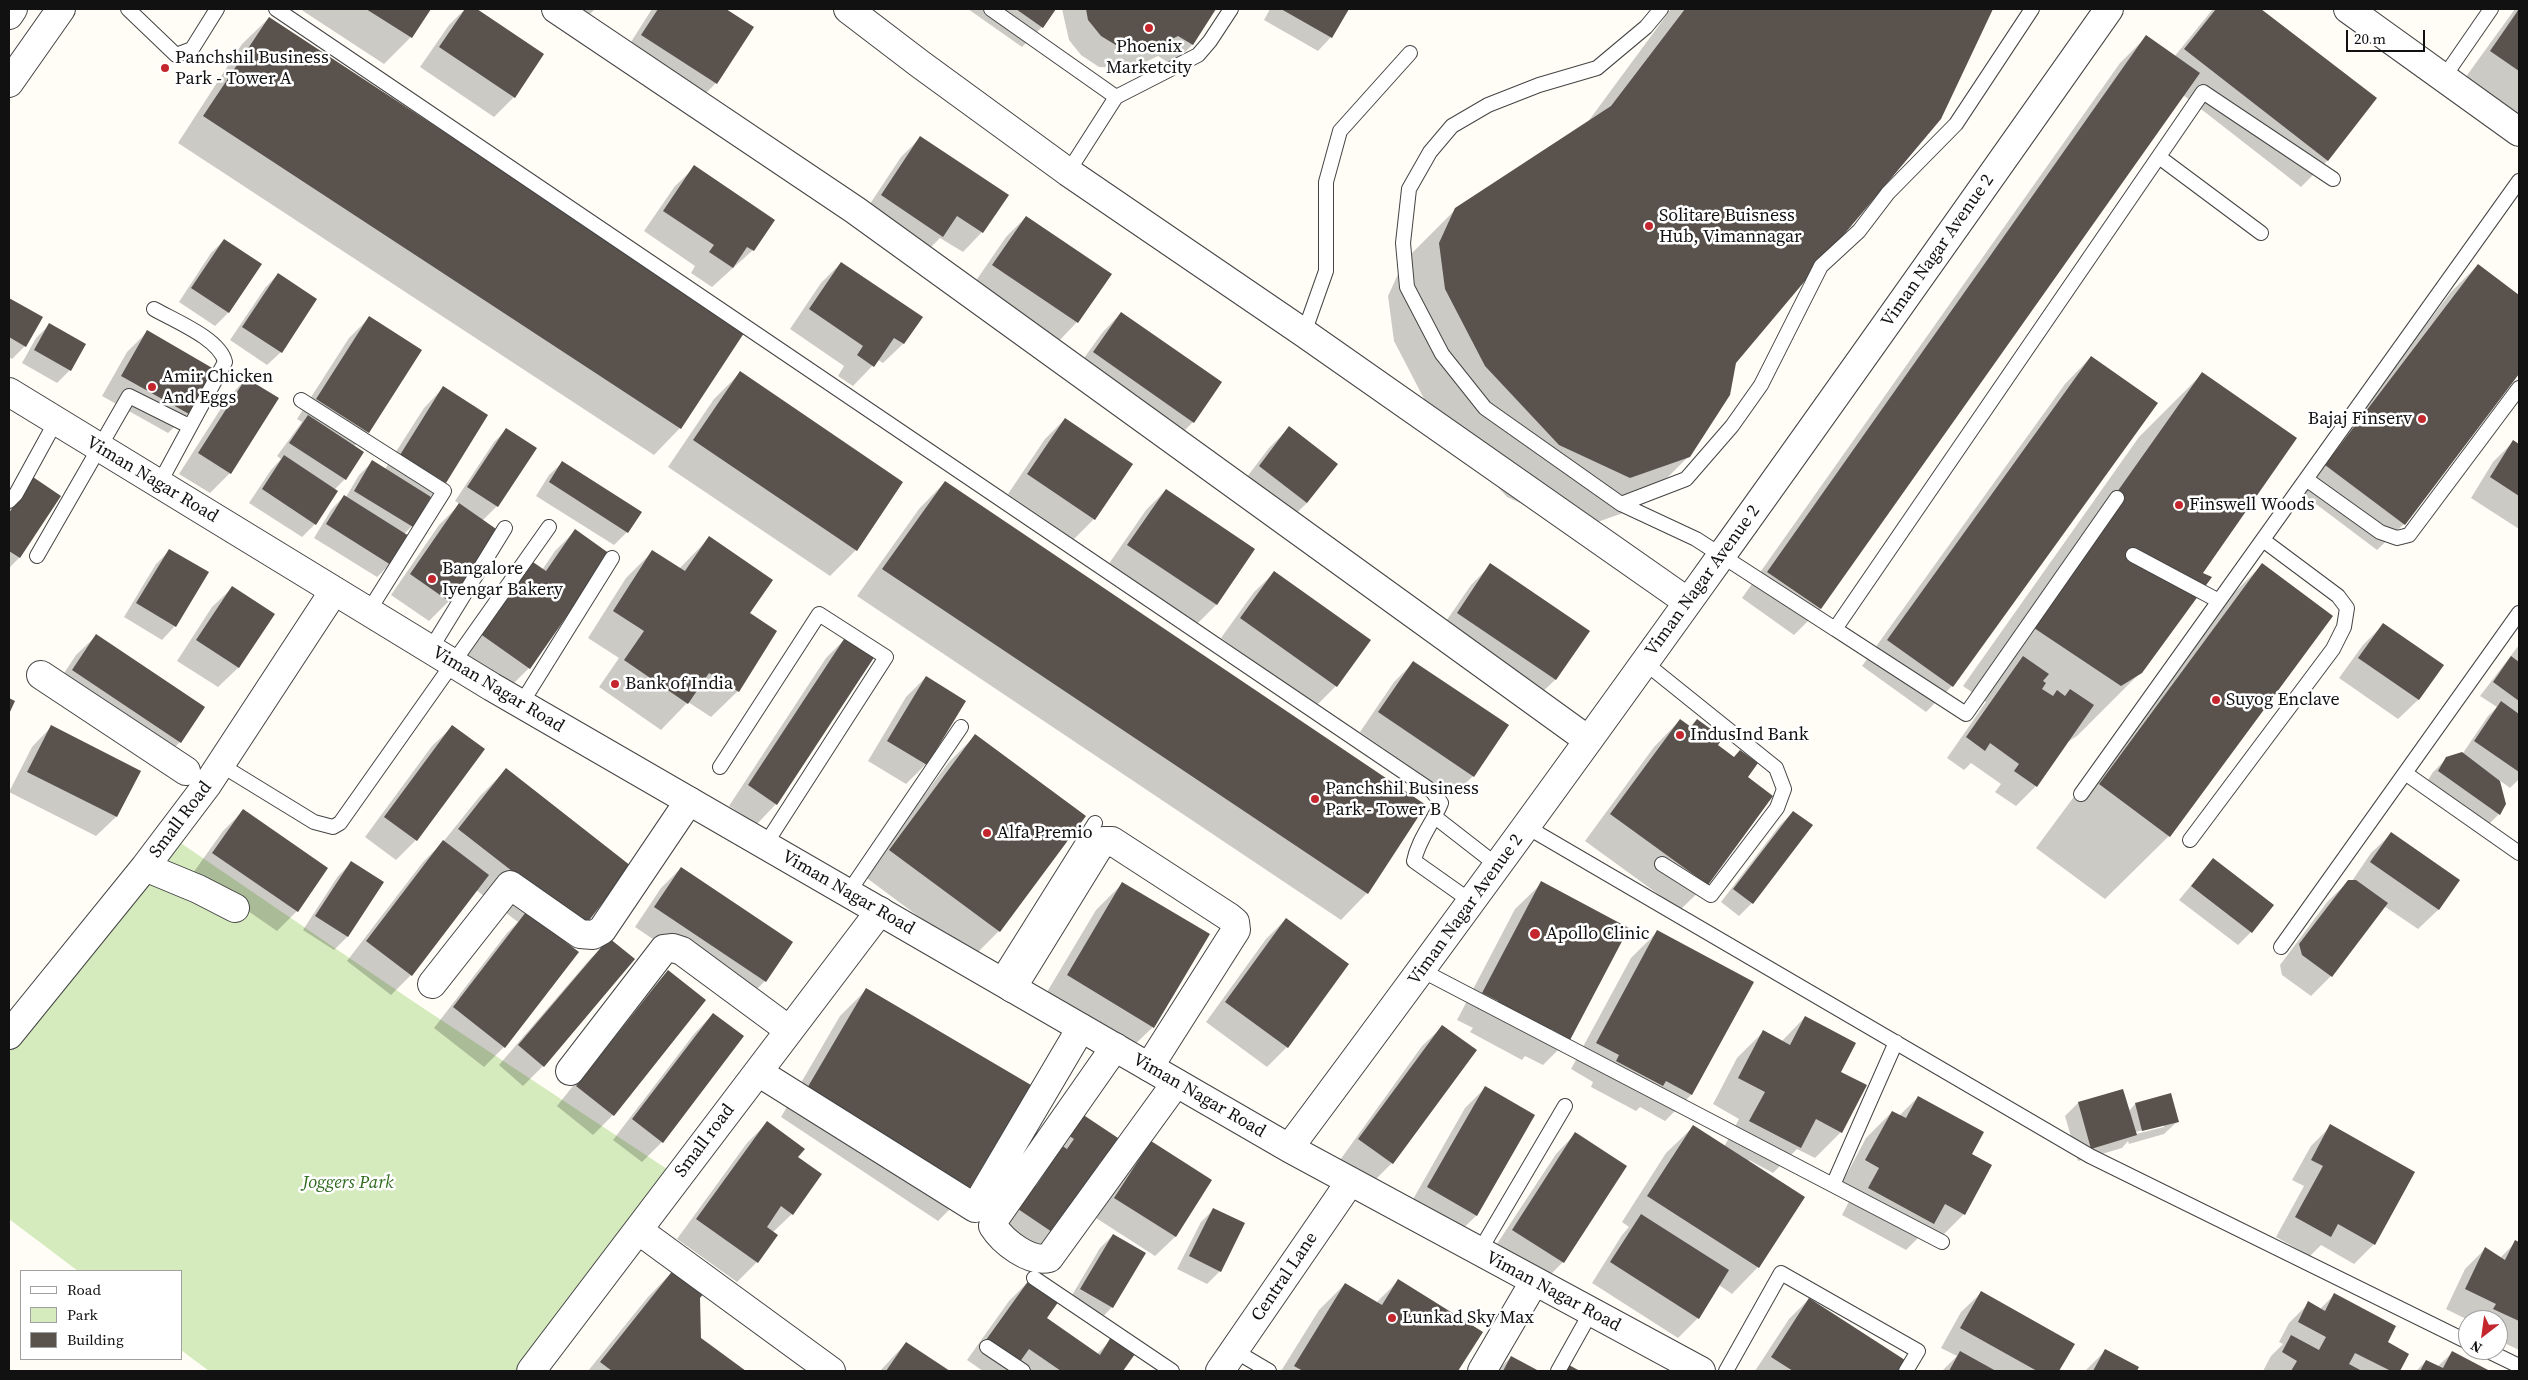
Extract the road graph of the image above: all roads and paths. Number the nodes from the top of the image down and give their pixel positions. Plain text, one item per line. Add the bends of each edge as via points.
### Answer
1 (13, 9) edge
2 (61, 9) edge
3 (128, 9) edge
4 (216, 9) edge
5 (276, 9) edge
6 (556, 9) edge
7 (848, 9) edge
8 (991, 9) edge
9 (1231, 9) edge
10 (1661, 9) edge
11 (2032, 9) edge
12 (2107, 9) edge
13 (2348, 9) edge
14 (2491, 9) edge
15 (9, 15) edge
16 (1410, 53) dead end
17 (2444, 77) junction
18 (9, 83) edge
19 (1116, 97) junction
20 (2519, 132) edge
21 (2159, 157) junction
22 (1068, 172) junction
23 (2333, 179) dead end
24 (2519, 181) edge
25 (2261, 233) dead end
26 (154, 310) dead end
27 (1304, 332) junction
28 (2519, 388) edge
29 (9, 392) edge
30 (301, 400) dead end
31 (56, 421) junction
32 (189, 426) junction
33 (100, 448) junction
34 (2306, 479) junction
35 (159, 484) junction
36 (2117, 498) dead end
37 (9, 501) edge
38 (1621, 504) junction
39 (549, 527) dead end
40 (505, 528) dead end
41 (2263, 540) junction
42 (1722, 555) junction
43 (2133, 555) dead end
44 (37, 556) dead end
45 (612, 558) dead end
46 (334, 591) junction
47 (2219, 601) junction
48 (1688, 602) junction
49 (368, 612) junction
50 (2519, 613) edge
51 (1835, 629) junction
52 (430, 650) junction
53 (1644, 662) junction
54 (454, 664) junction
55 (41, 675) dead end
56 (521, 704) junction
57 (961, 727) dead end
58 (1588, 740) junction
59 (720, 766) dead end
60 (2405, 773) junction
61 (205, 774) junction
62 (2081, 794) dead end
63 (689, 801) junction
64 (1435, 817) junction
65 (1095, 823) dead end
66 (1527, 827) junction
67 (2190, 840) dead end
68 (766, 845) junction
69 (2519, 854) edge
70 (1662, 864) dead end
71 (1498, 866) junction
72 (145, 867) junction
73 (848, 893) junction
74 (1472, 902) junction
75 (235, 908) dead end
76 (880, 911) junction
77 (2281, 947) dead end
78 (1422, 970) junction
79 (1004, 983) junction
80 (432, 984) dead end
81 (1082, 1028) junction
82 (789, 1030) junction
83 (10, 1032) edge
84 (1896, 1042) junction
85 (1115, 1047) junction
86 (1149, 1067) junction
87 (570, 1071) dead end
88 (758, 1072) junction
89 (1176, 1083) junction
90 (1565, 1106) dead end
91 (1289, 1148) junction
92 (1350, 1182) junction
93 (1833, 1186) junction
94 (638, 1230) junction
95 (1942, 1242) dead end
96 (1479, 1252) junction
97 (1034, 1278) dead end
98 (1534, 1282) junction
99 (1591, 1312) junction
100 (2458, 1337) edge
101 (987, 1347) dead end
102 (2507, 1360) edge
103 (1228, 1361) edge
104 (2519, 1366) edge
105 (531, 1371) edge
106 (831, 1371) edge
107 (1022, 1371) edge
108 (1172, 1371) edge
109 (1270, 1371) edge
110 (1482, 1371) edge
111 (1558, 1371) edge
112 (1701, 1371) edge
113 (1726, 1371) edge
114 (1906, 1371) edge

1 - 15 street
2 - 18 street
3 - 4 lane via 176,55 192,49
5 - 64 lane via 1432,791 1441,803
6 - 58 street via 863,216
7 - 22 street
8 - 19 lane
9 - 19 lane via 1198,55
10 - 38 lane via 1646,27 1597,68 1539,85 1488,105 1452,126 1430,152 1409,189 1403,243 1407,287 1442,354 1485,408
11 - 38 lane via 1956,124 1888,193 1859,231 1821,266 1761,385 1732,426 1686,480
12 - 42 street, Viman Nagar Avenue 2
13 - 17 street
14 - 17 lane
16 - 27 lane via 1340,131 1326,182 1326,271
17 - 20 street
19 - 22 lane
21 - 23 lane via 2203,92
21 - 25 lane
21 - 51 lane
22 - 27 street
24 - 34 lane
26 - 32 lane via 211,342 223,353 225,362
27 - 48 street
28 - 34 lane via 2409,535 2397,538 2380,532
29 - 31 street, Viman Nagar Road
30 - 49 lane via 444,491
31 - 33 street, Viman Nagar Road
31 - 37 lane
32 - 33 lane via 129,396
32 - 35 lane
33 - 35 street, Viman Nagar Road
33 - 44 lane
34 - 41 lane
35 - 46 street, Viman Nagar Road
36 - 51 lane via 1966,714
38 - 42 lane via 1696,539
39 - 54 lane
40 - 52 lane
41 - 47 lane
41 - 67 lane via 2338,596 2347,608 2344,627 2333,649
42 - 48 street, Viman Nagar Avenue 2
42 - 51 lane
43 - 47 lane
45 - 56 lane
46 - 49 street, Viman Nagar Road
46 - 61 street, Small Road
47 - 62 lane
48 - 53 street, Viman Nagar Avenue 2
49 - 52 street, Viman Nagar Road
50 - 60 lane
52 - 54 street, Viman Nagar Road
53 - 58 street, Viman Nagar Avenue 2
53 - 70 lane via 1776,768 1784,789 1777,808 1711,895
54 - 56 street, Viman Nagar Road
54 - 61 lane via 340,824 324,826
55 - 61 street
56 - 63 street, Viman Nagar Road
57 - 73 lane
58 - 66 street, Viman Nagar Avenue 2
59 - 68 lane via 819,614 886,657
60 - 69 lane
60 - 77 lane
61 - 72 street, Small Road
63 - 68 street, Viman Nagar Road
63 - 80 street via 602,930 593,935 580,934 510,885
64 - 71 lane
64 - 74 lane via 1416,849 1414,860
65 - 79 lane
66 - 71 street, Viman Nagar Avenue 2
66 - 84 lane
68 - 73 street, Viman Nagar Road
71 - 74 street, Viman Nagar Avenue 2
72 - 75 street
72 - 83 street, Small Road
73 - 76 street, Viman Nagar Road
74 - 78 street, Viman Nagar Avenue 2
76 - 79 street, Viman Nagar Road
76 - 82 street, Small road
78 - 91 street, Viman Nagar Avenue 2
78 - 93 lane
79 - 81 street, Viman Nagar Road
79 - 86 street via 1097,850 1104,841 1112,841 1235,922 1236,930
81 - 85 street, Viman Nagar Road
81 - 88 street via 975,1208
82 - 87 street via 682,951 664,949
82 - 88 street, Small road
84 - 93 lane
84 - 100 lane via 2090,1156
85 - 86 street, Viman Nagar Road
85 - 89 street via 996,1217 993,1226 997,1233 1030,1257 1049,1258
86 - 89 street, Viman Nagar Road
88 - 94 street, Small road
89 - 91 street, Viman Nagar Road
90 - 96 lane
91 - 92 street, Viman Nagar Road
92 - 96 street, Viman Nagar Road
92 - 103 street, Central Lane
93 - 95 lane
94 - 105 street, Small road
94 - 106 street
96 - 98 street, Viman Nagar Road
97 - 108 lane
98 - 99 street, Viman Nagar Road
98 - 110 street
99 - 111 lane
99 - 112 street, Viman Nagar Road
101 - 107 lane
102 - 104 lane
103 - 109 lane
113 - 114 lane via 1781,1273 1918,1351

